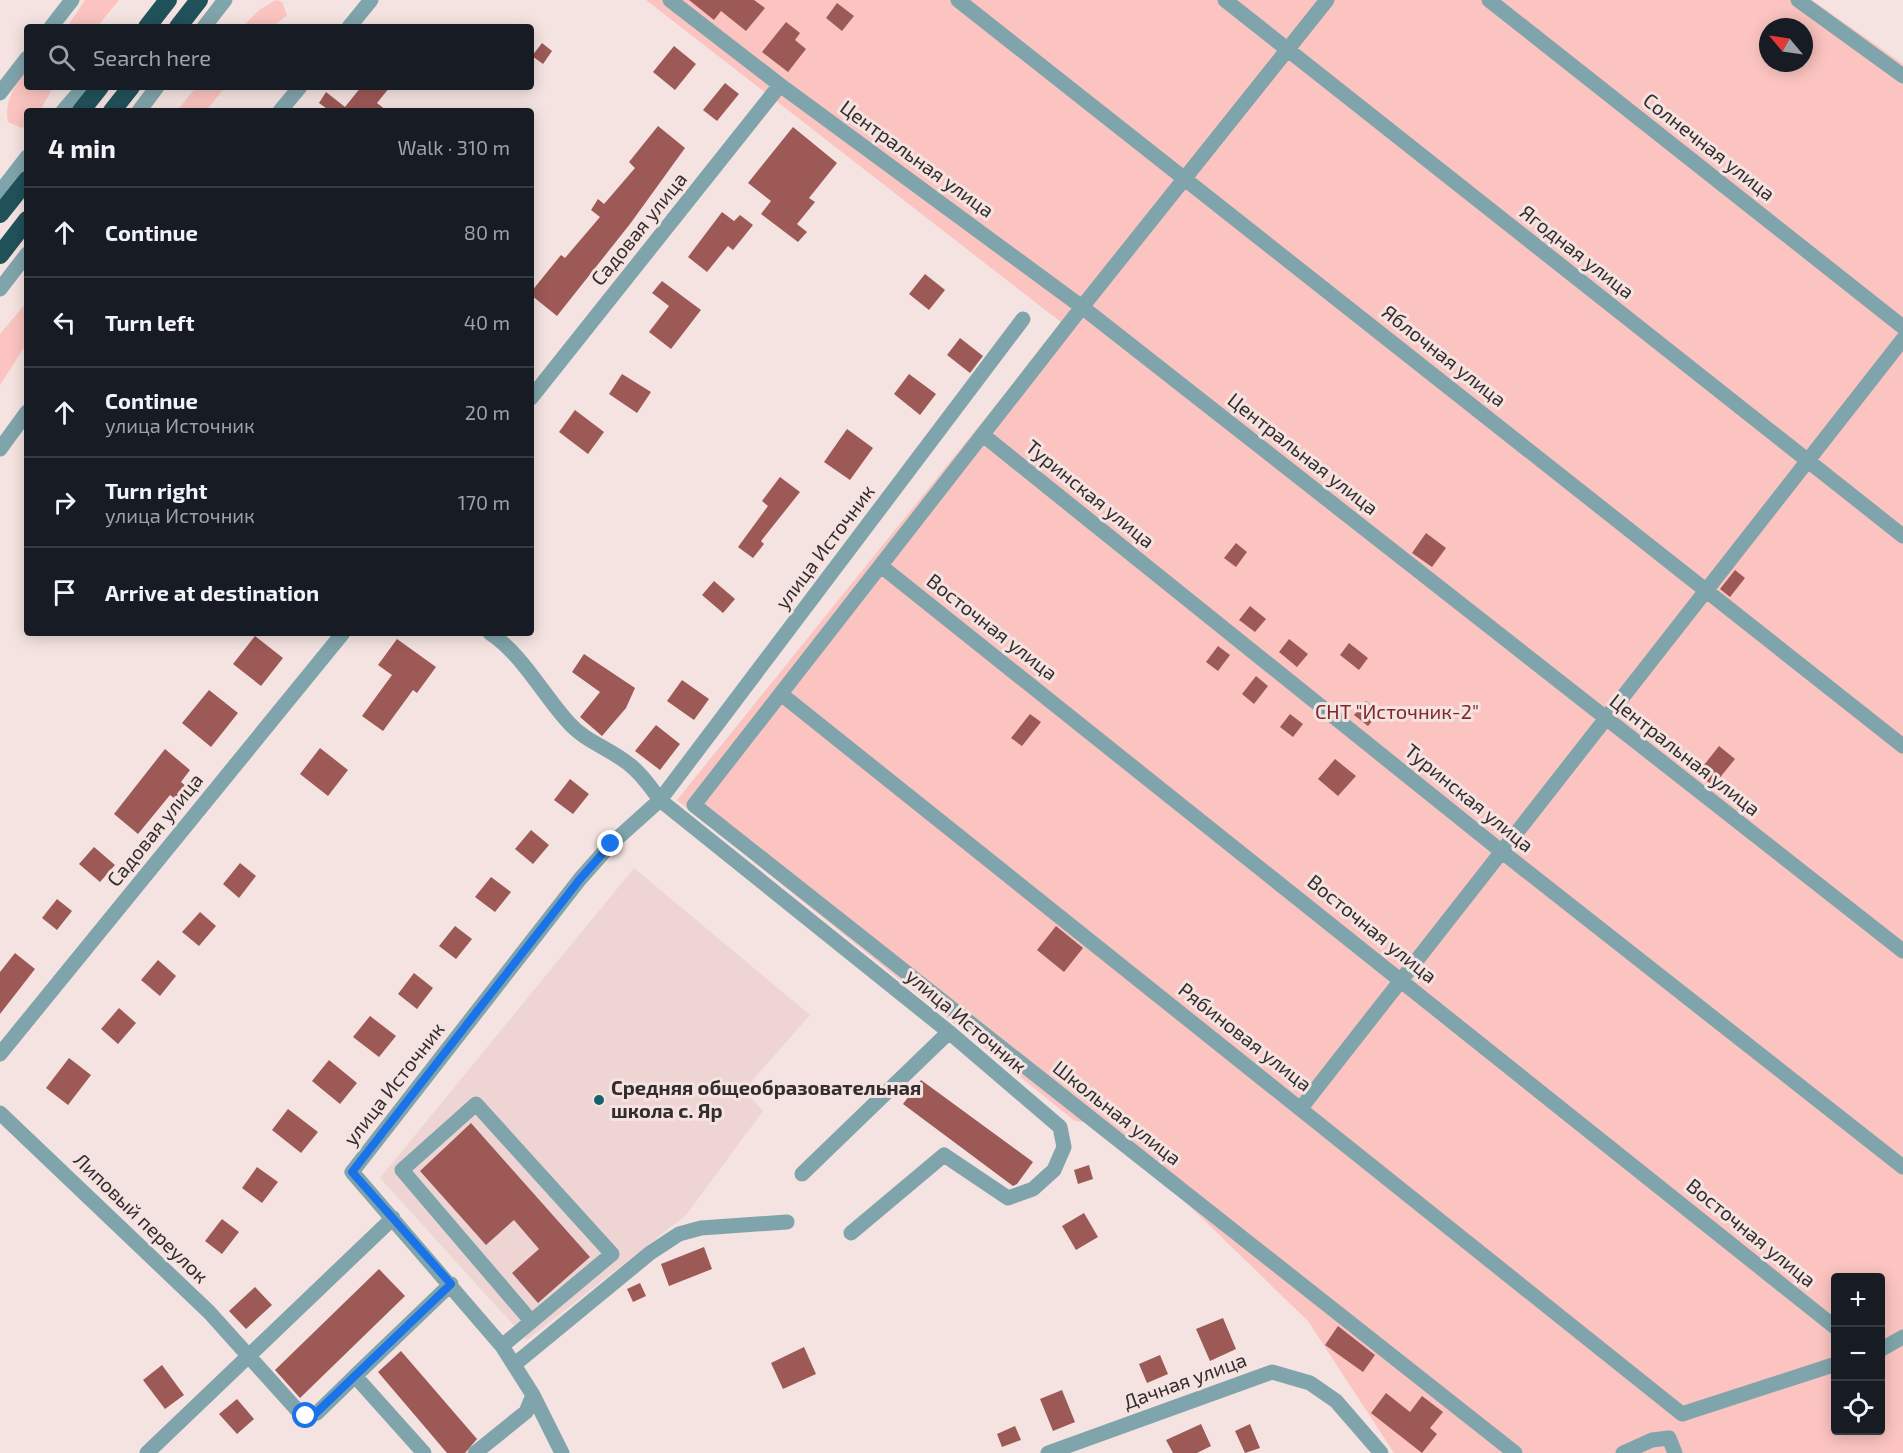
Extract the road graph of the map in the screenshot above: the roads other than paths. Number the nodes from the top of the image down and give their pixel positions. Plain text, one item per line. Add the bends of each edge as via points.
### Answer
1 (72, 0) edge
2 (162, 0) edge
3 (168, 0) edge
4 (199, 0) edge
5 (225, 0) edge
6 (371, 0) edge
7 (670, 0) edge
8 (958, 0) edge
9 (1225, 0) edge
10 (1326, 0) edge
11 (1490, 0) edge
12 (1798, 0) edge
13 (53, 24) edge
14 (141, 24) edge
15 (149, 24) edge
16 (180, 24) edge
17 (206, 24) edge
18 (351, 24) edge
19 (1288, 50) junction
20 (24, 62) edge
21 (1903, 76) edge
22 (780, 85) junction
23 (81, 90) edge
24 (98, 90) edge
25 (129, 90) edge
26 (156, 90) edge
27 (298, 90) edge
28 (0, 93) edge
29 (66, 108) edge
30 (83, 108) edge
31 (114, 108) edge
32 (141, 108) edge
33 (282, 108) edge
34 (24, 161) edge
35 (1187, 178) junction
36 (24, 184) edge
37 (0, 192) edge
38 (0, 214) edge
39 (24, 224) edge
40 (0, 255) edge
41 (24, 258) edge
42 (0, 289) edge
43 (1082, 307) junction
44 (1023, 319) dead end
45 (1903, 327) edge
46 (1903, 339) edge
47 (534, 394) edge
48 (24, 416) edge
49 (983, 435) junction
50 (0, 449) edge
51 (1808, 461) junction
52 (1903, 536) edge
53 (881, 566) junction
54 (1705, 591) junction
55 (341, 636) edge
56 (493, 636) edge
57 (781, 694) junction
58 (1605, 719) junction
59 (1903, 746) edge
60 (660, 800) junction
61 (1501, 851) junction
62 (1903, 951) edge
63 (1402, 980) junction
64 (949, 1032) junction
65 (0, 1054) edge
66 (1301, 1108) junction
67 (0, 1113) edge
68 (1903, 1167) edge
69 (802, 1174) dead end
70 (393, 1218) junction
71 (787, 1222) dead end
72 (851, 1233) dead end
73 (451, 1284) junction
74 (531, 1321) junction
75 (1835, 1327) edge
76 (1903, 1337) edge
77 (502, 1346) junction
78 (1885, 1348) edge
79 (248, 1358) junction
80 (514, 1364) junction
81 (1831, 1366) edge
82 (355, 1376) junction
83 (533, 1395) junction
84 (147, 1453) edge
85 (424, 1453) edge
86 (475, 1453) edge
87 (562, 1453) edge
88 (1048, 1453) edge
89 (1381, 1453) edge
90 (1515, 1453) edge
91 (1623, 1453) edge
92 (1675, 1453) edge

1 - 13 street
2 - 14 street
3 - 15 highway
4 - 16 highway
5 - 17 street
6 - 18 street
7 - 22 street, Центральная улица
8 - 35 street, Яблочная улица
9 - 19 street, Ягодная улица
10 - 19 street
11 - 45 street, Солнечная улица
12 - 21 street
19 - 35 street
19 - 51 street, Ягодная улица
20 - 28 street
22 - 43 street, Центральная улица
22 - 47 street, Садовая улица
23 - 29 street
24 - 30 highway
25 - 31 highway
26 - 32 street
27 - 33 street
34 - 37 street
35 - 43 street
35 - 54 street, Яблочная улица
36 - 38 highway
39 - 40 highway
41 - 42 street
43 - 49 street
43 - 58 street, Центральная улица
44 - 60 street, улица Источник
46 - 51 street
48 - 50 street
49 - 53 street
49 - 61 street, Туринская улица
51 - 52 street, Ягодная улица
51 - 54 street
53 - 57 street
53 - 63 street, Восточная улица
54 - 58 street
54 - 59 street, Яблочная улица
55 - 65 street, Садовая улица
56 - 60 street via 541,686 569,724 630,764
57 - 66 street, Рябиновая улица
57 - 90 street, Школьная улица via 694,805
58 - 61 street
58 - 62 street, Центральная улица
60 - 64 street, улица Источник
60 - 70 street, улица Источник via 611,844 580,879 352,1172
61 - 63 street
61 - 68 street, Туринская улица
63 - 66 street
63 - 75 street, Восточная улица
64 - 69 street
64 - 72 street, улица Источник via 1060,1127 1064,1147 1054,1170 1034,1189 1008,1198 944,1155
66 - 81 street, Рябиновая улица via 1682,1414
67 - 79 street, Липовый переулок via 209,1312
70 - 73 street
70 - 79 street
71 - 80 street via 701,1228 679,1234 650,1253
73 - 77 street
73 - 82 street
74 - 74 street via 612,1254 476,1104 402,1170
74 - 77 street
76 - 78 street
77 - 80 street
79 - 82 street, Липовый переулок via 306,1416 316,1413
79 - 84 street
80 - 83 street
82 - 85 street
83 - 86 street via 526,1412
83 - 87 street
88 - 89 street, Дачная улица via 1272,1372 1310,1383 1336,1401
91 - 92 street via 1652,1440 1669,1438

